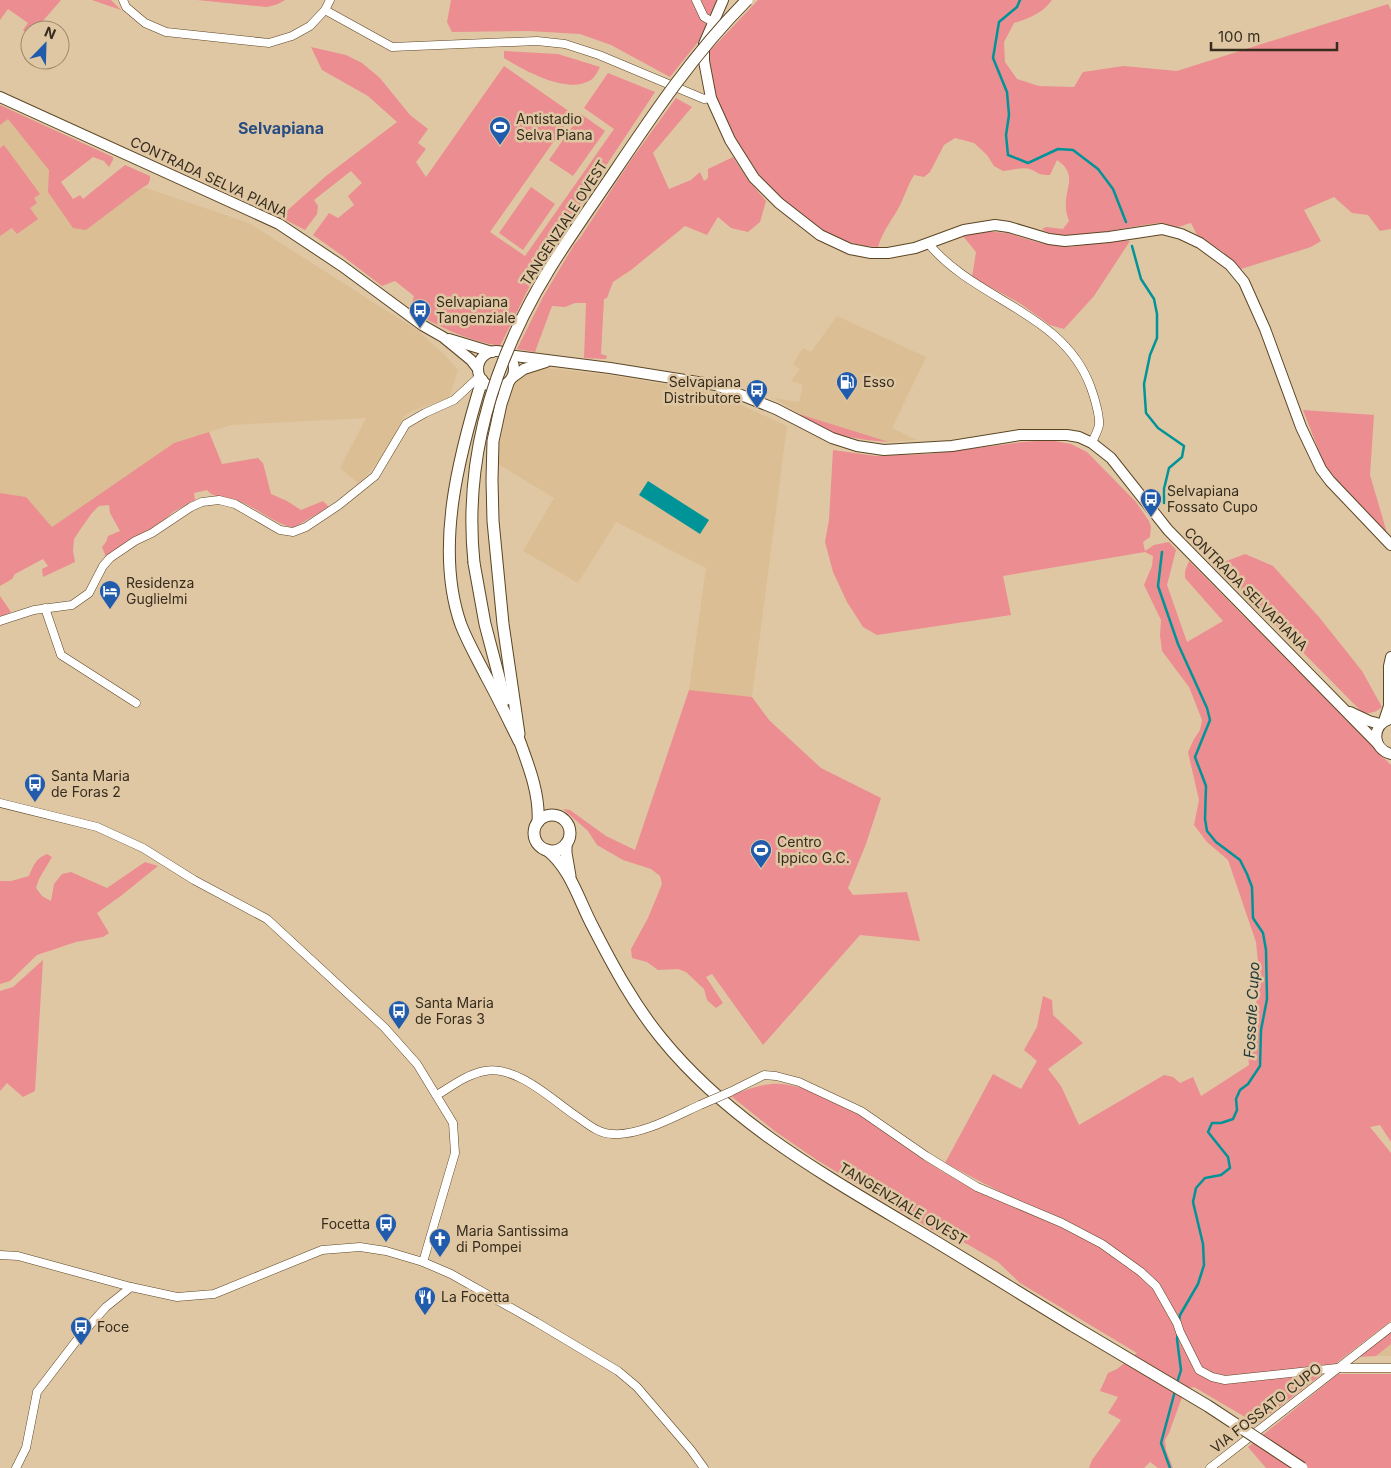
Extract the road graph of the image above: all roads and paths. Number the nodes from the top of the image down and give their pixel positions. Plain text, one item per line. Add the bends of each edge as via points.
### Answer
1 (123, 0) edge
2 (330, 0) edge
3 (696, 0) edge
4 (723, 0) edge
5 (747, 0) edge
6 (324, 10) junction
7 (713, 22) junction
8 (0, 97) edge
9 (711, 98) junction
10 (928, 243) junction
11 (444, 337) junction
12 (492, 352) junction
13 (507, 355) junction
14 (552, 360) junction
15 (480, 375) junction
16 (510, 380) junction
17 (1092, 443) junction
18 (1391, 545) edge
19 (45, 608) junction
20 (0, 621) edge
21 (1390, 665) edge
22 (136, 703) dead end
23 (1343, 708) junction
24 (1385, 722) edge
25 (519, 741) junction
26 (1378, 744) junction
27 (1391, 754) edge
28 (535, 787) junction
29 (0, 804) edge
30 (556, 816) junction
31 (538, 822) junction
32 (566, 844) junction
33 (547, 850) junction
34 (571, 880) junction
35 (437, 1095) junction
36 (0, 1255) edge
37 (423, 1262) junction
38 (131, 1287) junction
39 (1391, 1327) edge
40 (1338, 1368) junction
41 (1391, 1368) edge
42 (16, 1468) edge
43 (704, 1468) edge
44 (1210, 1468) edge
45 (1302, 1468) edge

1 - 6 street via 126,7 145,23 166,32 269,42 292,36 310,26
2 - 6 street
3 - 7 street via 704,17
4 - 7 main road
5 - 25 main road, TANGENZIALE OVEST, bridge via 683,73 549,269 517,329 484,416 472,495 474,563 500,686
6 - 9 street via 392,47 537,41 565,44 704,99
7 - 9 main road via 704,44
8 - 11 main road, CONTRADA SELVA PIANA via 279,224
9 - 10 main road via 730,140 754,178 779,203 820,235 850,249 871,253 888,253
10 - 17 street via 944,261 971,281 1038,322 1076,357 1086,372 1096,406 1099,424
10 - 18 main road via 964,230 995,225 1065,241 1162,229 1200,243 1230,265 1244,282 1266,329 1301,427 1321,469
11 - 12 main road
11 - 15 main road via 471,360
12 - 13 main road
12 - 15 main road via 482,358
13 - 14 main road, CONTRADA SELVAPIANA
13 - 16 main road via 514,365
14 - 16 main road, CONTRADA SELVAPIANA via 534,364
14 - 17 main road, CONTRADA SELVAPIANA via 716,385 856,446 884,450 952,446 1029,435 1067,435
15 - 16 main road via 485,383 494,387
15 - 19 street via 454,400 424,412 406,424 375,476 306,527 293,532 280,530 235,504 220,500 202,502 110,558 89,592 72,605
15 - 25 main road via 451,513 452,587 465,634
16 - 25 main road via 501,404 494,441 492,488 503,624
17 - 23 main road, CONTRADA SELVAPIANA via 1111,458 1168,530
19 - 20 street
19 - 22 street via 61,655
21 - 24 main road via 1389,706
23 - 24 main road, CONTRADA SELVAPIANA via 1369,721
23 - 26 main road, CONTRADA SELVAPIANA
24 - 26 main road via 1376,734
25 - 28 main road, TANGENZIALE OVEST
26 - 27 main road, CONTRADA SELVAPIANA
28 - 30 main road, TANGENZIALE OVEST
28 - 31 main road, TANGENZIALE OVEST
29 - 35 street via 97,827 143,848 267,919 384,1027 417,1064
30 - 31 main road via 546,816
30 - 32 main road via 565,821 569,830
31 - 33 main road via 535,838
32 - 33 main road via 557,850
32 - 34 main road, TANGENZIALE OVEST
33 - 34 main road, TANGENZIALE OVEST
34 - 45 main road, TANGENZIALE OVEST, bridge via 621,980 662,1040 710,1090 765,1135 835,1182 1208,1406
35 - 37 street via 453,1123 455,1153
35 - 40 street, bridge via 474,1075 486,1071 504,1072 542,1091 600,1132 626,1134 764,1075 799,1082 861,1111 977,1187 1062,1223 1102,1244 1156,1286 1178,1323 1199,1370 1212,1377 1225,1380
36 - 38 street via 18,1256
37 - 38 street via 360,1246 322,1250 214,1294 177,1297
37 - 43 street via 451,1274 618,1371 637,1387
38 - 42 street via 106,1307 80,1336 37,1392 26,1448
39 - 40 street, VIA FOSSATO CUPO
40 - 41 street
40 - 44 street, VIA FOSSATO CUPO

